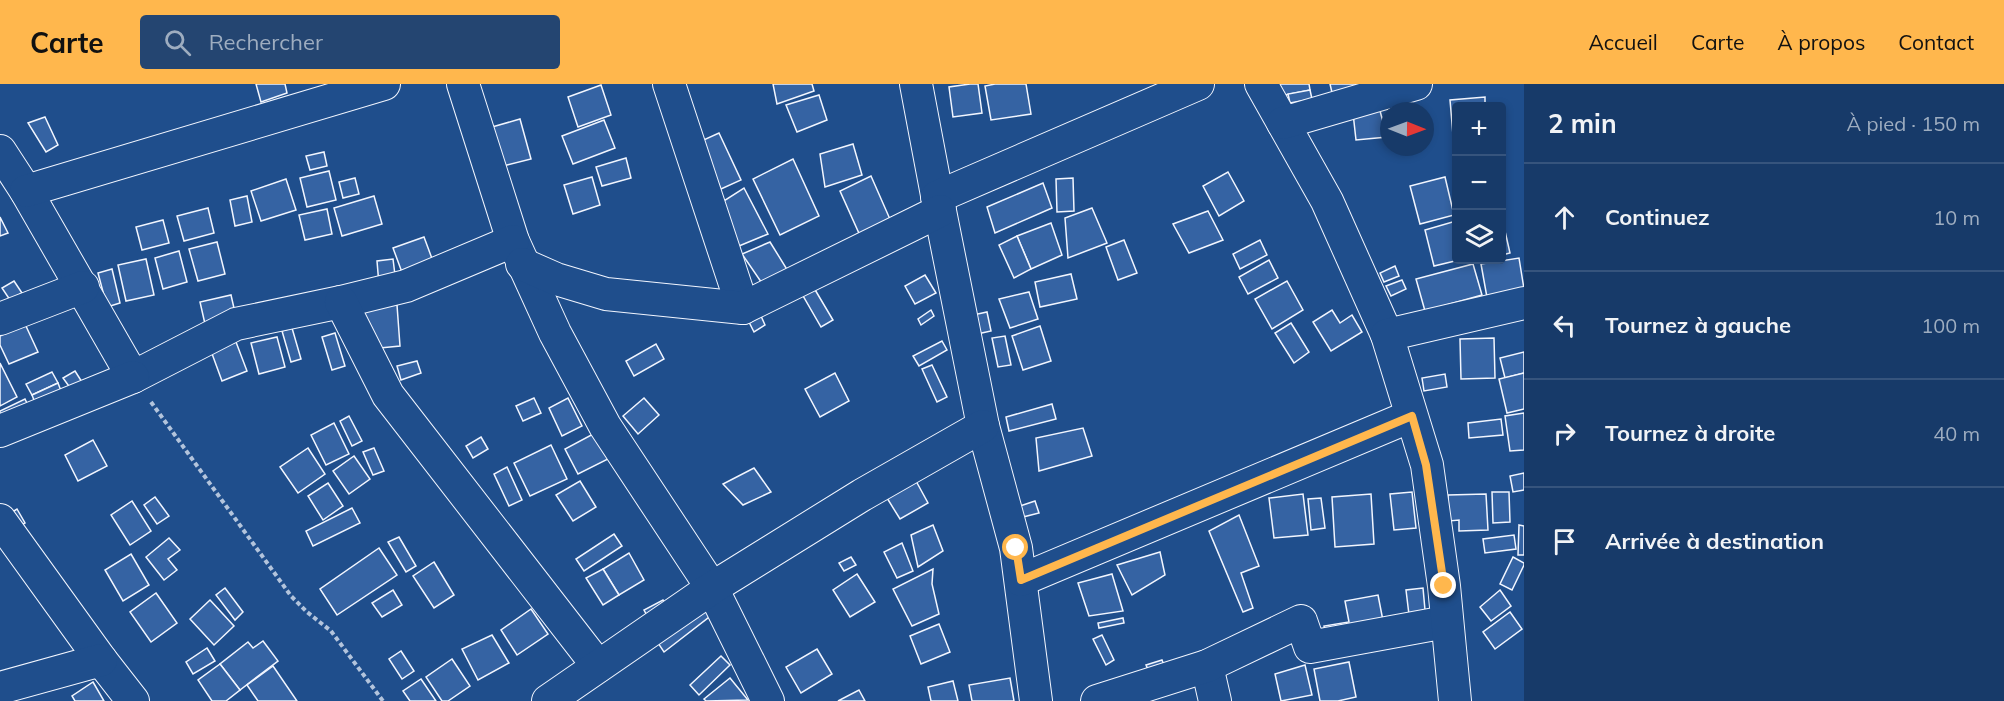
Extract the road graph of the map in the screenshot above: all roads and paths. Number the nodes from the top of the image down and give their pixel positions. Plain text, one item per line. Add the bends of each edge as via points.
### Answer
1 (384, 84) edge
2 (463, 84) edge
3 (669, 84) edge
4 (916, 84) edge
5 (1198, 84) edge
6 (1262, 84) edge
7 (1416, 84) edge
8 (1283, 123) junction
9 (0, 152) edge
10 (26, 191) junction
11 (938, 204) junction
12 (518, 253) junction
13 (83, 287) junction
14 (341, 302) junction
15 (1524, 303) edge
16 (743, 308) junction
17 (0, 319) edge
18 (1387, 335) junction
19 (133, 377) junction
20 (1412, 416) junction
21 (983, 426) junction
22 (0, 431) edge
23 (0, 520) edge
24 (1021, 580) junction
25 (712, 588) junction
26 (1446, 622) junction
27 (101, 660) junction
28 (598, 666) junction
29 (1207, 666) junction
30 (0, 688) edge
31 (133, 701) edge
32 (383, 701) edge
33 (548, 701) edge
34 (768, 701) edge
35 (1036, 701) edge
36 (1097, 701) edge
37 (1215, 701) edge
38 (1455, 701) edge

1 - 10 street
2 - 12 street
3 - 16 street
4 - 11 street
5 - 11 street
6 - 8 street
7 - 8 street
8 - 18 street via 1327,201
9 - 10 street
10 - 13 street
11 - 16 street
11 - 21 street
12 - 14 street
12 - 16 street via 556,279 606,294
12 - 25 street via 604,426
13 - 17 street
13 - 19 street
14 - 19 street via 236,324
14 - 28 street via 388,395
15 - 18 street
18 - 20 street
19 - 22 street
19 - 32 path via 291,596 331,631
20 - 24 street
20 - 26 street via 1426,465
21 - 24 street
21 - 25 street
23 - 27 street
24 - 35 street
25 - 28 street
25 - 34 street
26 - 29 street via 1310,647 1301,621
26 - 38 street
27 - 30 street
27 - 31 street
28 - 33 street
29 - 36 street
29 - 37 street

